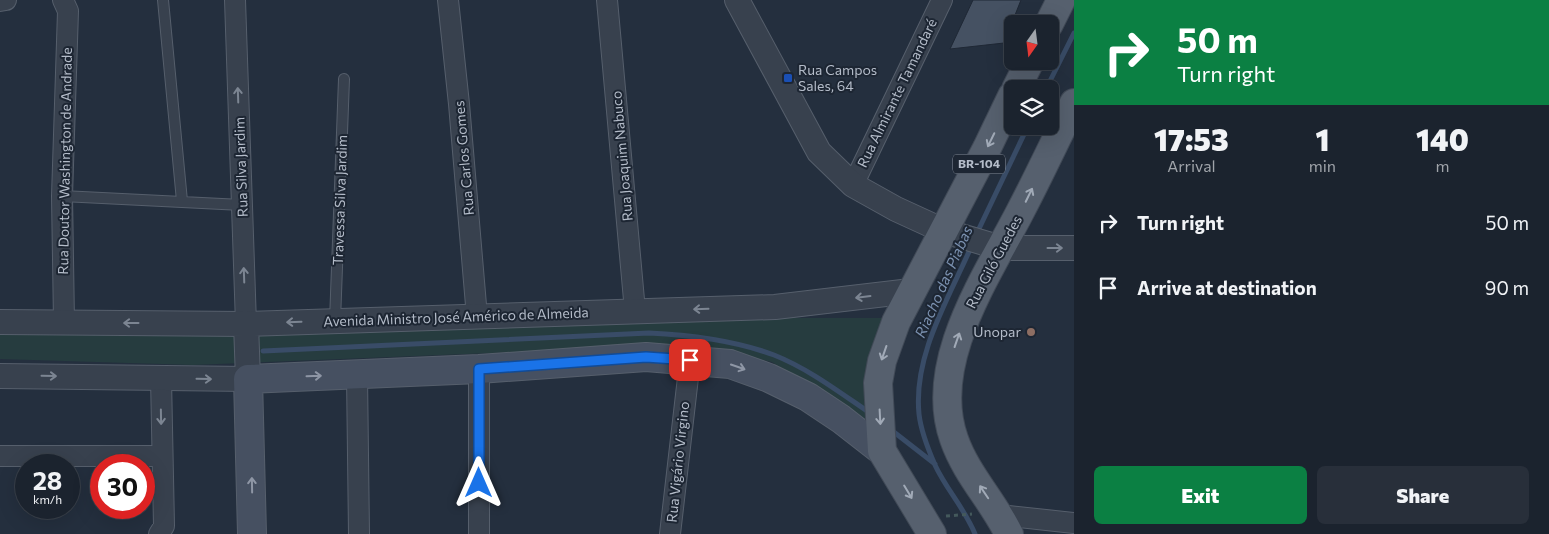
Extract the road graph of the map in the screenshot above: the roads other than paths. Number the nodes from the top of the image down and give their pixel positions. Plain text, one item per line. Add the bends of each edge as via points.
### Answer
1 (6, 0) edge
2 (63, 0) edge
3 (163, 0) edge
4 (235, 0) edge
5 (448, 0) edge
6 (607, 0) edge
7 (737, 0) edge
8 (942, 0) edge
9 (1061, 0) edge
10 (0, 1) edge
11 (1054, 15) edge
12 (344, 79) dead end
13 (1074, 103) edge
14 (1004, 112) edge
15 (853, 185) junction
16 (62, 196) junction
17 (182, 201) junction
18 (242, 205) junction
19 (944, 231) junction
20 (1001, 248) junction
21 (1074, 248) edge
22 (911, 291) junction
23 (635, 311) junction
24 (476, 317) junction
25 (335, 321) junction
26 (0, 322) edge
27 (64, 322) junction
28 (246, 328) junction
29 (690, 360) junction
30 (479, 369) junction
31 (248, 375) junction
32 (357, 375) junction
33 (0, 376) edge
34 (161, 378) junction
35 (882, 451) junction
36 (0, 456) edge
37 (162, 456) junction
38 (1074, 523) edge
39 (1005, 524) edge
40 (938, 525) edge
41 (161, 532) edge
42 (252, 534) edge
43 (359, 534) edge
44 (479, 534) edge
45 (670, 534) edge

1 - 10 street
2 - 16 street, Rua Doutor Washington de Andrade via 68,11
3 - 17 lane
18 -> 4 street, Rua Silva Jardim
5 - 24 street, Rua Carlos Gomes
6 - 23 street, Rua Joaquim Nabuco
7 - 15 street via 819,152
8 - 15 street, Rua Almirante Tamandaré
9 - 11 main road
12 - 25 lane, Travessa Silva Jardim
20 -> 13 main road, Rua Giló Guedes
14 -> 19 main road, BR-104
15 - 19 street
16 - 17 lane
16 - 27 street, Rua Doutor Washington de Andrade
17 - 18 lane
28 -> 18 street, Rua Silva Jardim
19 - 20 street
19 - 22 main road, BR-104
20 -> 21 street
39 -> 20 main road, Rua Giló Guedes via 963,462 948,414 948,372 966,316
22 -> 23 street, Avenida Ministro José Américo de Almeida via 775,307
22 -> 35 main road, BR-104 via 889,340 878,382
23 - 24 street, Avenida Ministro José Américo de Almeida
24 - 25 street, Avenida Ministro José Américo de Almeida
25 -> 28 street, Avenida Ministro José Américo de Almeida
26 - 27 street, Avenida Ministro José Américo de Almeida
28 -> 27 street, Avenida Ministro José Américo de Almeida
28 - 31 street
29 - 30 main road via 646,357
29 -> 35 main road via 730,364 769,378 808,397
29 - 45 street, Rua Vigário Virgino
30 - 32 main road
30 - 44 street
31 -> 32 main road
34 -> 31 street
42 -> 31 main road
32 - 43 street
33 -> 34 street
34 -> 37 street
35 -> 40 main road, BR-104
36 - 37 street
37 - 41 street via 164,519
38 - 39 street

